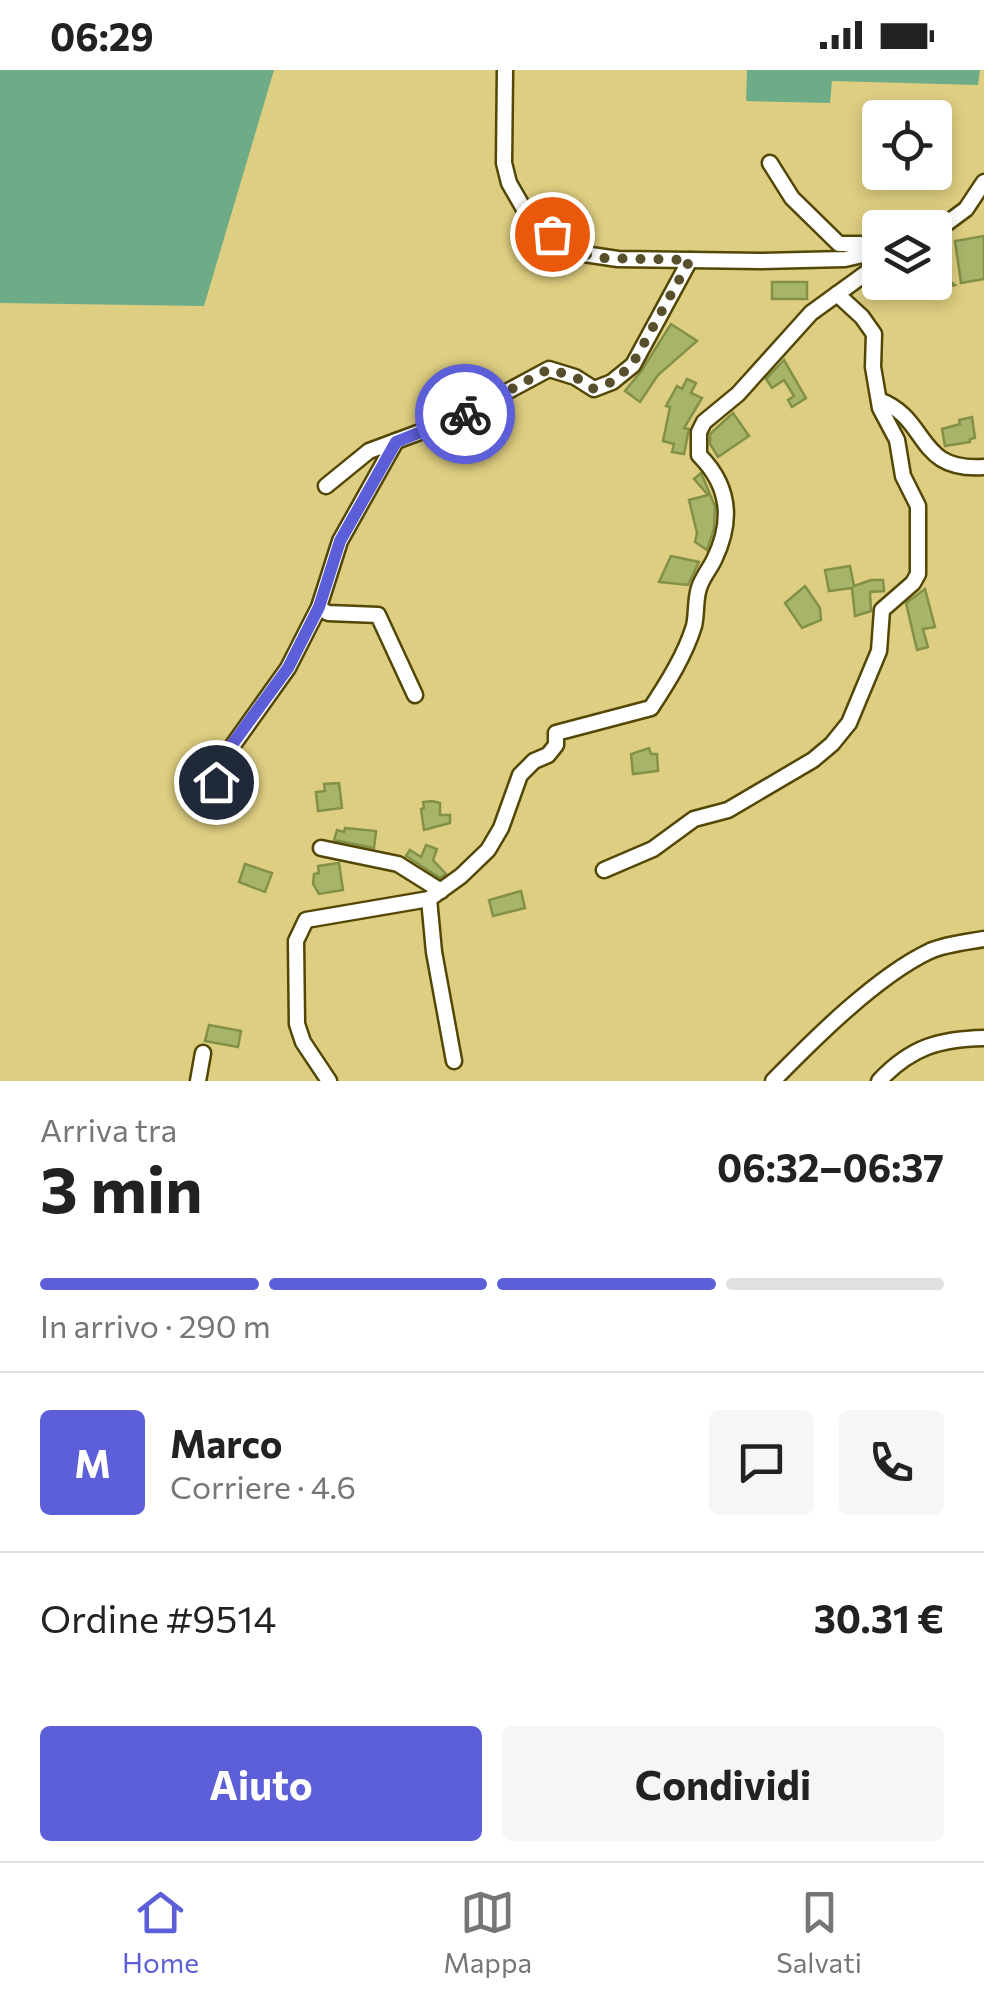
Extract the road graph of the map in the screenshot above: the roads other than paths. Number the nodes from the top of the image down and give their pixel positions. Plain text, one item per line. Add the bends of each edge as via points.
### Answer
1 (506, 70) edge
2 (770, 162) dead end
3 (984, 182) edge
4 (952, 222) edge
5 (862, 246) edge
6 (862, 254) edge
7 (690, 260) junction
8 (862, 277) edge
9 (837, 294) junction
10 (878, 400) junction
11 (396, 442) junction
12 (984, 467) edge
13 (326, 486) dead end
14 (319, 608) junction
15 (415, 696) dead end
16 (226, 782) dead end
17 (321, 848) dead end
18 (604, 870) dead end
19 (435, 895) junction
20 (984, 938) edge
21 (984, 1038) edge
22 (203, 1053) dead end
23 (454, 1060) dead end
24 (198, 1081) edge
25 (328, 1081) edge
26 (773, 1081) edge
27 (879, 1081) edge

1 - 7 street via 504,164 524,209 584,254
2 - 5 street via 792,198 839,244
3 - 4 street
6 - 7 street
7 - 11 street via 632,365 612,382 594,389 549,369 458,418
8 - 9 street
9 - 10 street via 874,334
9 - 19 street via 699,432 699,455 716,471 726,504 724,531 700,586 695,623 652,708 556,733 548,756 520,775 488,850
10 - 12 street via 902,415 940,460 956,468
10 - 18 street via 918,506 918,574 882,610 879,650 849,723 795,771
11 - 13 street via 369,451
11 - 14 street via 340,541
14 - 15 street via 378,615
14 - 16 street via 272,694 216,769 214,780
17 - 19 street via 398,864
19 - 23 street via 434,952
19 - 25 street via 306,920 296,941 297,1024
20 - 26 street via 932,950 899,970 823,1029
21 - 27 street via 925,1046
22 - 24 street

